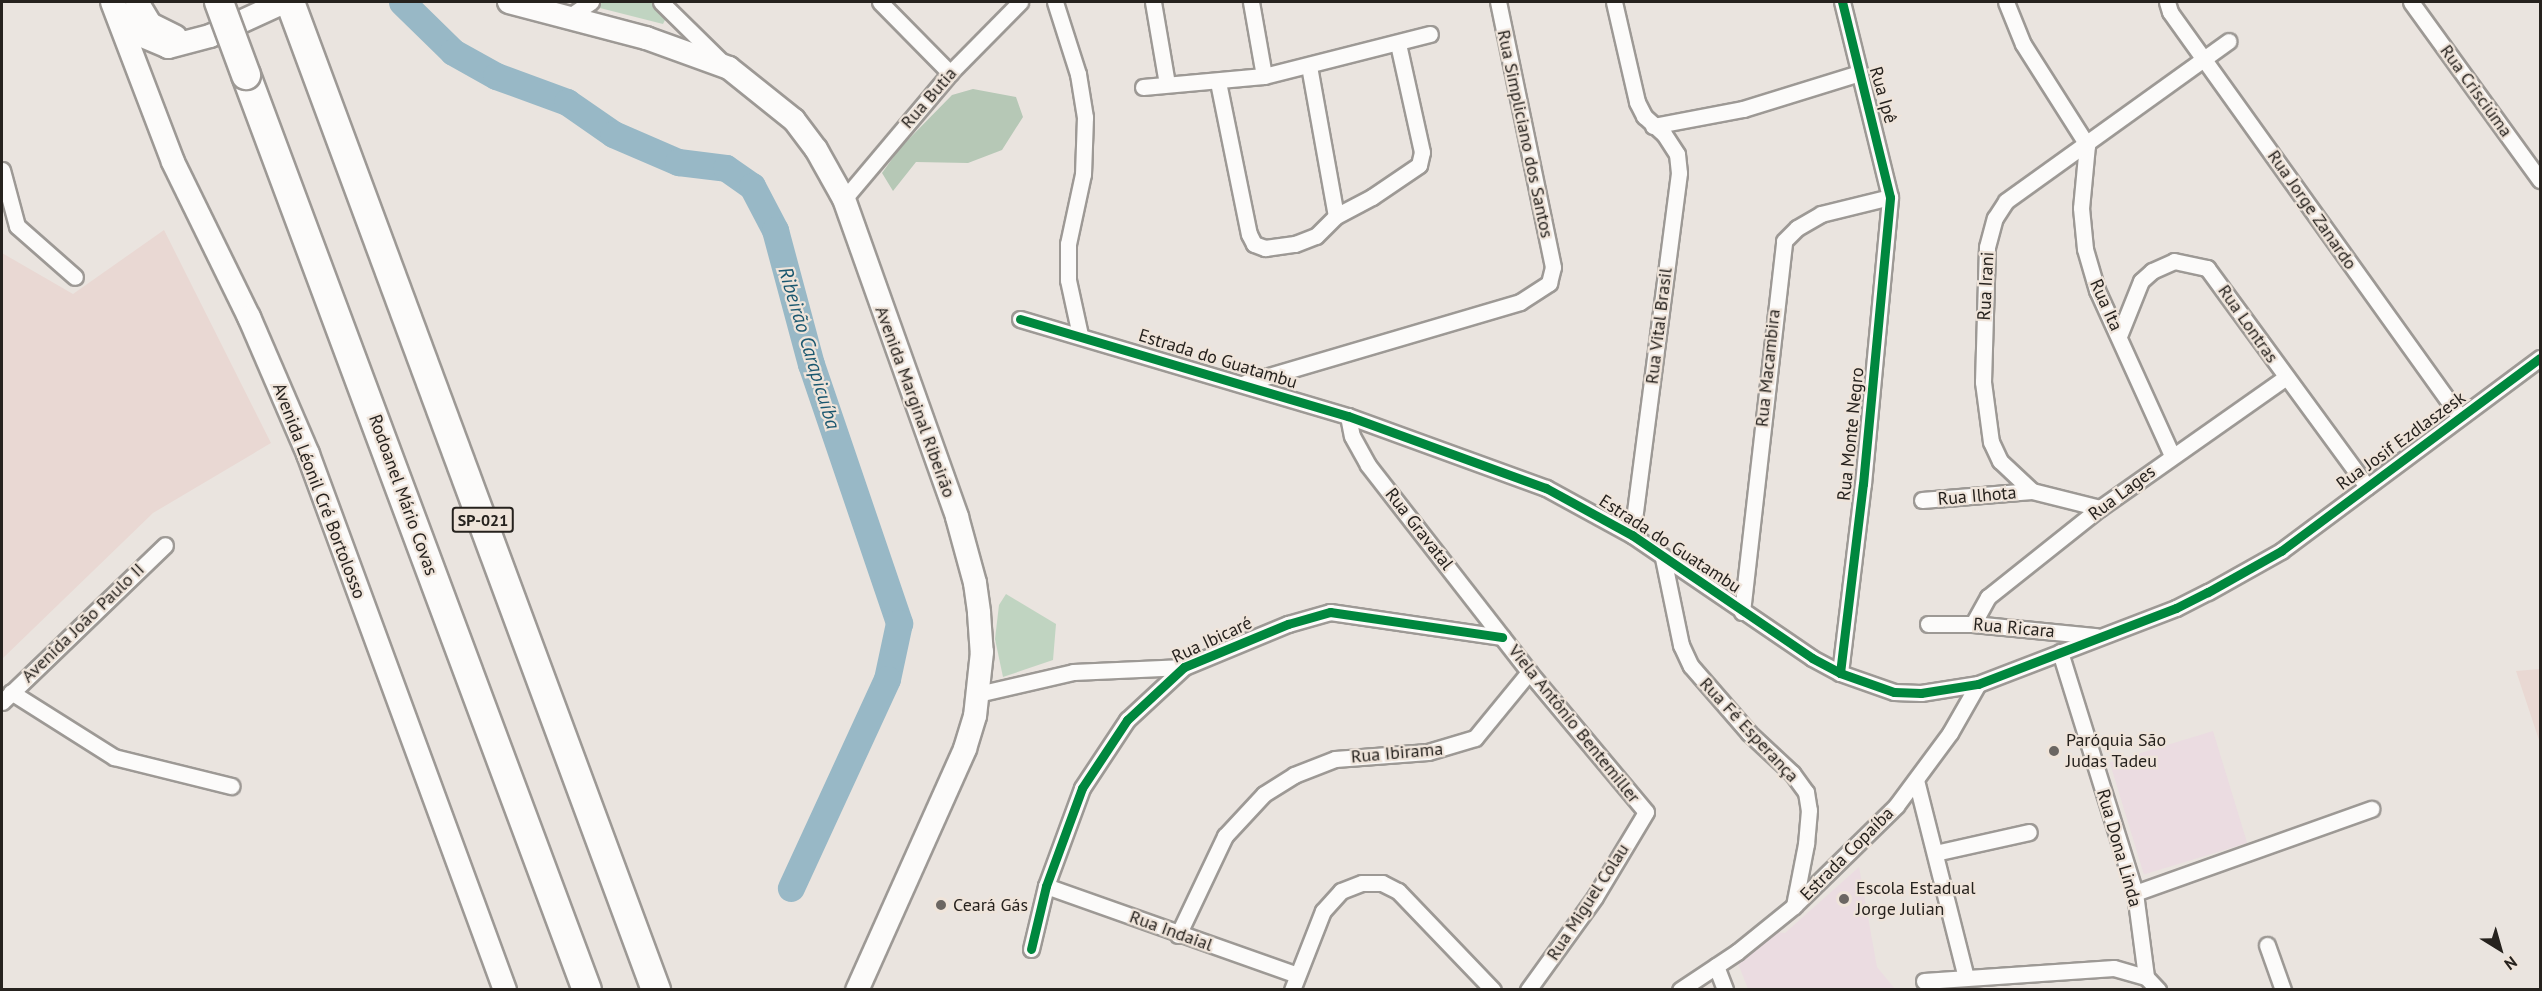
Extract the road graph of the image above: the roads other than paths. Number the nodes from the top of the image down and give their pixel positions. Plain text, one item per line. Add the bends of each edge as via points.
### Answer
1 (112, 2) edge
2 (137, 2) edge
3 (219, 2) edge
4 (284, 2) edge
5 (290, 2) edge
6 (508, 2) edge
7 (591, 2) edge
8 (661, 2) edge
9 (880, 2) edge
10 (1020, 2) edge
11 (1055, 2) edge
12 (1153, 2) edge
13 (1251, 2) edge
14 (1498, 2) edge
15 (1614, 2) edge
16 (1842, 2) edge
17 (2006, 2) edge
18 (2167, 2) edge
19 (2411, 2) edge
20 (567, 18) junction
21 (1430, 34) dead end
22 (210, 36) junction
23 (2229, 41) dead end
24 (1398, 44) junction
25 (2205, 59) junction
26 (1308, 66) junction
27 (729, 68) junction
28 (950, 73) junction
29 (1859, 73) junction
30 (1264, 76) junction
31 (1218, 82) junction
32 (1167, 84) junction
33 (1143, 87) dead end
34 (1653, 126) junction
35 (2087, 145) junction
36 (2, 170) edge
37 (2541, 180) edge
38 (1890, 197) junction
39 (844, 199) junction
40 (1336, 216) junction
41 (9, 227) edge
42 (75, 277) dead end
43 (1020, 319) dead end
44 (1080, 335) junction
45 (2119, 336) junction
46 (2541, 358) edge
47 (2285, 378) junction
48 (1245, 383) junction
49 (1348, 416) junction
50 (2460, 417) junction
51 (2172, 455) junction
52 (2367, 487) junction
53 (2032, 491) junction
54 (1922, 500) dead end
55 (2100, 508) junction
56 (1632, 535) junction
57 (165, 545) dead end
58 (2281, 551) joint
59 (1663, 558) junction
60 (1742, 612) junction
61 (1928, 624) dead end
62 (1973, 624) junction
63 (1502, 637) junction
64 (2099, 637) junction
65 (2060, 652) junction
66 (1184, 667) junction
67 (1529, 672) junction
68 (1840, 673) junction
69 (1978, 684) junction
70 (978, 694) junction
71 (6, 697) edge
72 (1916, 780) junction
73 (231, 786) dead end
74 (2371, 809) dead end
75 (1646, 812) joint
76 (2030, 832) dead end
77 (1935, 853) junction
78 (1046, 886) junction
79 (2135, 893) junction
80 (1794, 906) junction
81 (1178, 935) junction
82 (2267, 945) dead end
83 (1030, 949) dead end
84 (1716, 966) junction
85 (1966, 977) junction
86 (2146, 977) junction
87 (1924, 981) dead end
88 (1294, 982) edge
89 (500, 983) edge
90 (587, 990) edge
91 (656, 990) edge
92 (856, 990) edge
93 (1493, 990) edge
94 (1528, 990) edge
95 (1680, 990) edge
96 (1725, 990) edge
97 (2158, 990) edge
98 (2283, 990) edge

1 - 22 main road via 129,25 156,45 168,47
1 - 89 main road, Avenida Léonil Cré Bortolosso via 173,162 249,317 308,454
2 - 22 main road via 150,24 161,32 172,36
3 - 90 highway, Rodoanel Mário Covas, bridge
4 - 22 main road
5 - 91 highway, SP-021
6 - 20 main road, Avenida Marginal Ribeirão
7 - 20 street
8 - 27 street
9 - 28 street
10 - 28 street, Rua Butia
11 - 44 street via 1078,74 1085,117 1083,174 1068,244 1068,280
12 - 32 street
13 - 30 street
14 - 48 street, Rua Simpliciano dos Santos via 1553,267 1549,283 1520,302
15 - 34 street, Rua Vital Brasil via 1636,102
16 - 29 street, Rua Ipê
17 - 35 street via 2023,44
18 - 25 street, Rua Jorge Zanardo
19 - 37 street, Rua Crisciúma
20 - 27 main road, Avenida Marginal Ribeirão via 646,38
21 - 24 street
23 - 25 street, Rua Irani
24 - 26 street
24 - 40 street via 1422,152 1419,165
25 - 35 street, Rua Irani via 2142,100
25 - 50 street, Rua Jorge Zanardo
26 - 30 street
26 - 40 street
27 - 39 main road, Avenida Marginal Ribeirão via 794,120 816,149
28 - 39 street, Rua Butia
29 - 34 street via 1743,109
29 - 38 street, Rua Ipê via 1882,151
30 - 31 street
31 - 32 street
31 - 40 street via 1234,176 1254,244 1265,248 1295,244 1316,236
32 - 33 street
34 - 56 street, Rua Vital Brasil via 1677,154 1679,173
35 - 45 street, Rua Ita via 2081,208 2085,249 2097,290
35 - 53 street, Rua Irani via 2006,201 1995,218 1987,247 1985,421 2000,461
36 - 41 street
38 - 60 street, Rua Macambira via 1821,214 1784,241
38 - 68 street, Rua Monte Negro via 1863,484
39 - 70 main road, Avenida Marginal Ribeirão via 957,517 975,583 982,652
41 - 42 street
43 - 44 street, Estrada do Guatambu
44 - 48 street, Estrada do Guatambu
45 - 47 street, Rua Lontras via 2141,281 2174,261 2191,262 2207,268
45 - 51 street, Rua Ita
46 - 50 street, Rua Josif Ezdlaszesk
47 - 51 street, Rua Lages
47 - 52 street, Rua Lontras
48 - 49 street, Estrada do Guatambu
49 - 56 street, Estrada do Guatambu via 1546,488
49 - 63 street, Rua Gravatal via 1352,436 1368,465
50 - 52 street, Rua Josif Ezdlaszesk
51 - 55 street, Rua Lages
52 - 58 street, Rua Josif Ezdlaszesk
53 - 54 street, Rua Ilhota
53 - 55 street, Rua Irani
55 - 62 street, Rua Lages via 1988,597
56 - 59 street, Estrada do Guatambu
57 - 71 street, Avenida João Paulo II
58 - 64 street, Estrada do Guatambu via 2176,608
59 - 60 street, Estrada do Guatambu
59 - 80 street, Rua Fé Esperança via 1681,645 1691,666 1749,733 1792,772 1806,792 1806,844
60 - 68 street, Estrada do Guatambu
61 - 62 street, Rua Ricara
62 - 64 street, Rua Ricara
63 - 66 street, Rua Ibicaré via 1330,612 1288,624
63 - 67 street, Viela Antônio Bentemiller
64 - 65 street, Estrada do Guatambu
65 - 69 street, Estrada do Guatambu
65 - 79 street, Rua Dona Linda
66 - 70 street via 1073,672
66 - 78 street, Rua Ibicaré via 1127,720 1095,763
67 - 75 street, Viela Antônio Bentemiller
67 - 81 street, Rua Ibirama via 1475,738 1428,752 1335,759 1294,775 1264,794 1225,836
68 - 69 street, Estrada do Guatambu via 1894,692 1947,690
69 - 72 street, Estrada Copaíba
70 - 92 main road, Avenida Marginal Ribeirão via 965,749
71 - 73 street via 114,757
72 - 77 street
72 - 80 street, Estrada Copaíba
74 - 79 street
75 - 94 street, Rua Miguel Colau via 1595,897
76 - 77 street
77 - 85 street
78 - 81 street, Rua Indaial
78 - 83 street, Rua Ibicaré
79 - 86 street, Rua Dona Linda
80 - 84 street, Estrada Copaíba
81 - 88 street, Rua Indaial
82 - 98 street
84 - 95 street, Estrada Copaíba
84 - 96 street
85 - 86 street via 2086,968 2114,968
85 - 87 street
86 - 97 street
88 - 93 street via 1323,911 1341,891 1362,883 1382,884 1398,891

